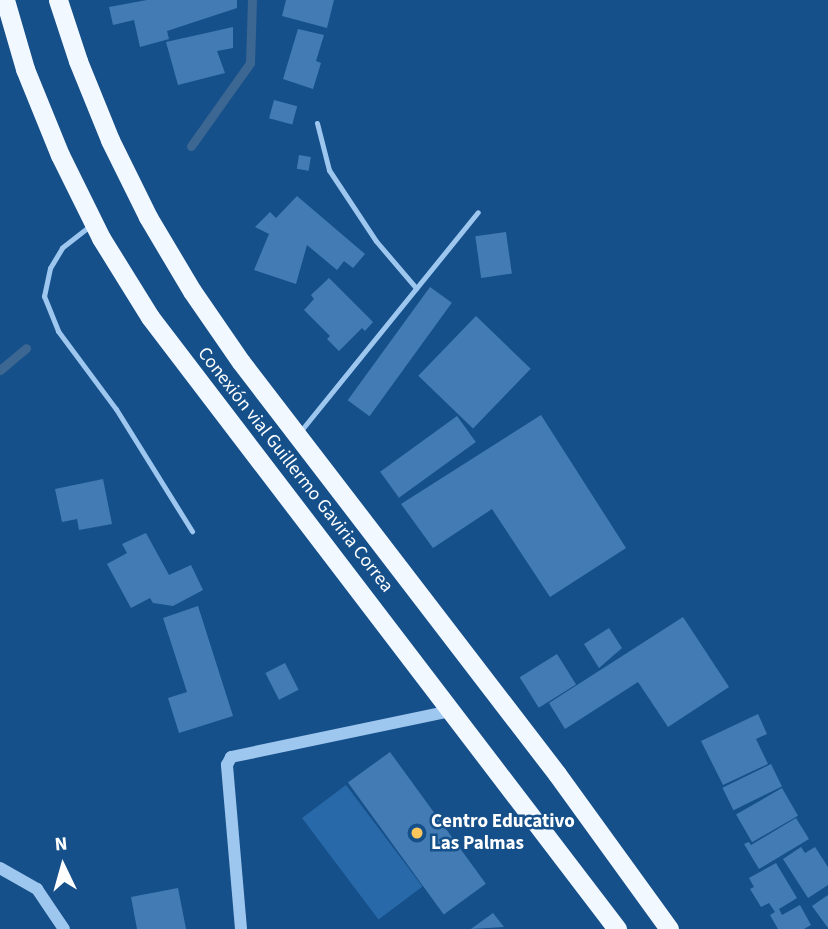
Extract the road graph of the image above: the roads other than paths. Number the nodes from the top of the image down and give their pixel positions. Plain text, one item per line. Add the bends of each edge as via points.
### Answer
1 (5, 0) edge
2 (58, 0) edge
3 (317, 123) dead end
4 (478, 212) dead end
5 (94, 223) junction
6 (416, 288) junction
7 (297, 435) junction
8 (192, 531) dead end
9 (451, 711) junction
10 (0, 868) edge
11 (64, 929) edge
12 (241, 929) edge
13 (617, 929) edge
14 (669, 929) edge

1 - 5 highway, Conexión vial Guillermo Gaviria Correa via 25,69
2 - 7 highway, Conexión vial Guillermo Gaviria Correa via 110,140 148,217 192,291
3 - 6 lane via 329,170 376,241
4 - 6 lane
5 - 8 lane via 62,248 50,268 44,296 58,331 116,409
5 - 9 highway, Conexión vial Guillermo Gaviria Correa via 150,317
6 - 7 lane
7 - 14 highway, Conexión vial Guillermo Gaviria Correa via 557,774
9 - 12 street via 231,757 227,765
9 - 13 highway, Conexión vial Guillermo Gaviria Correa
10 - 11 street via 37,889

